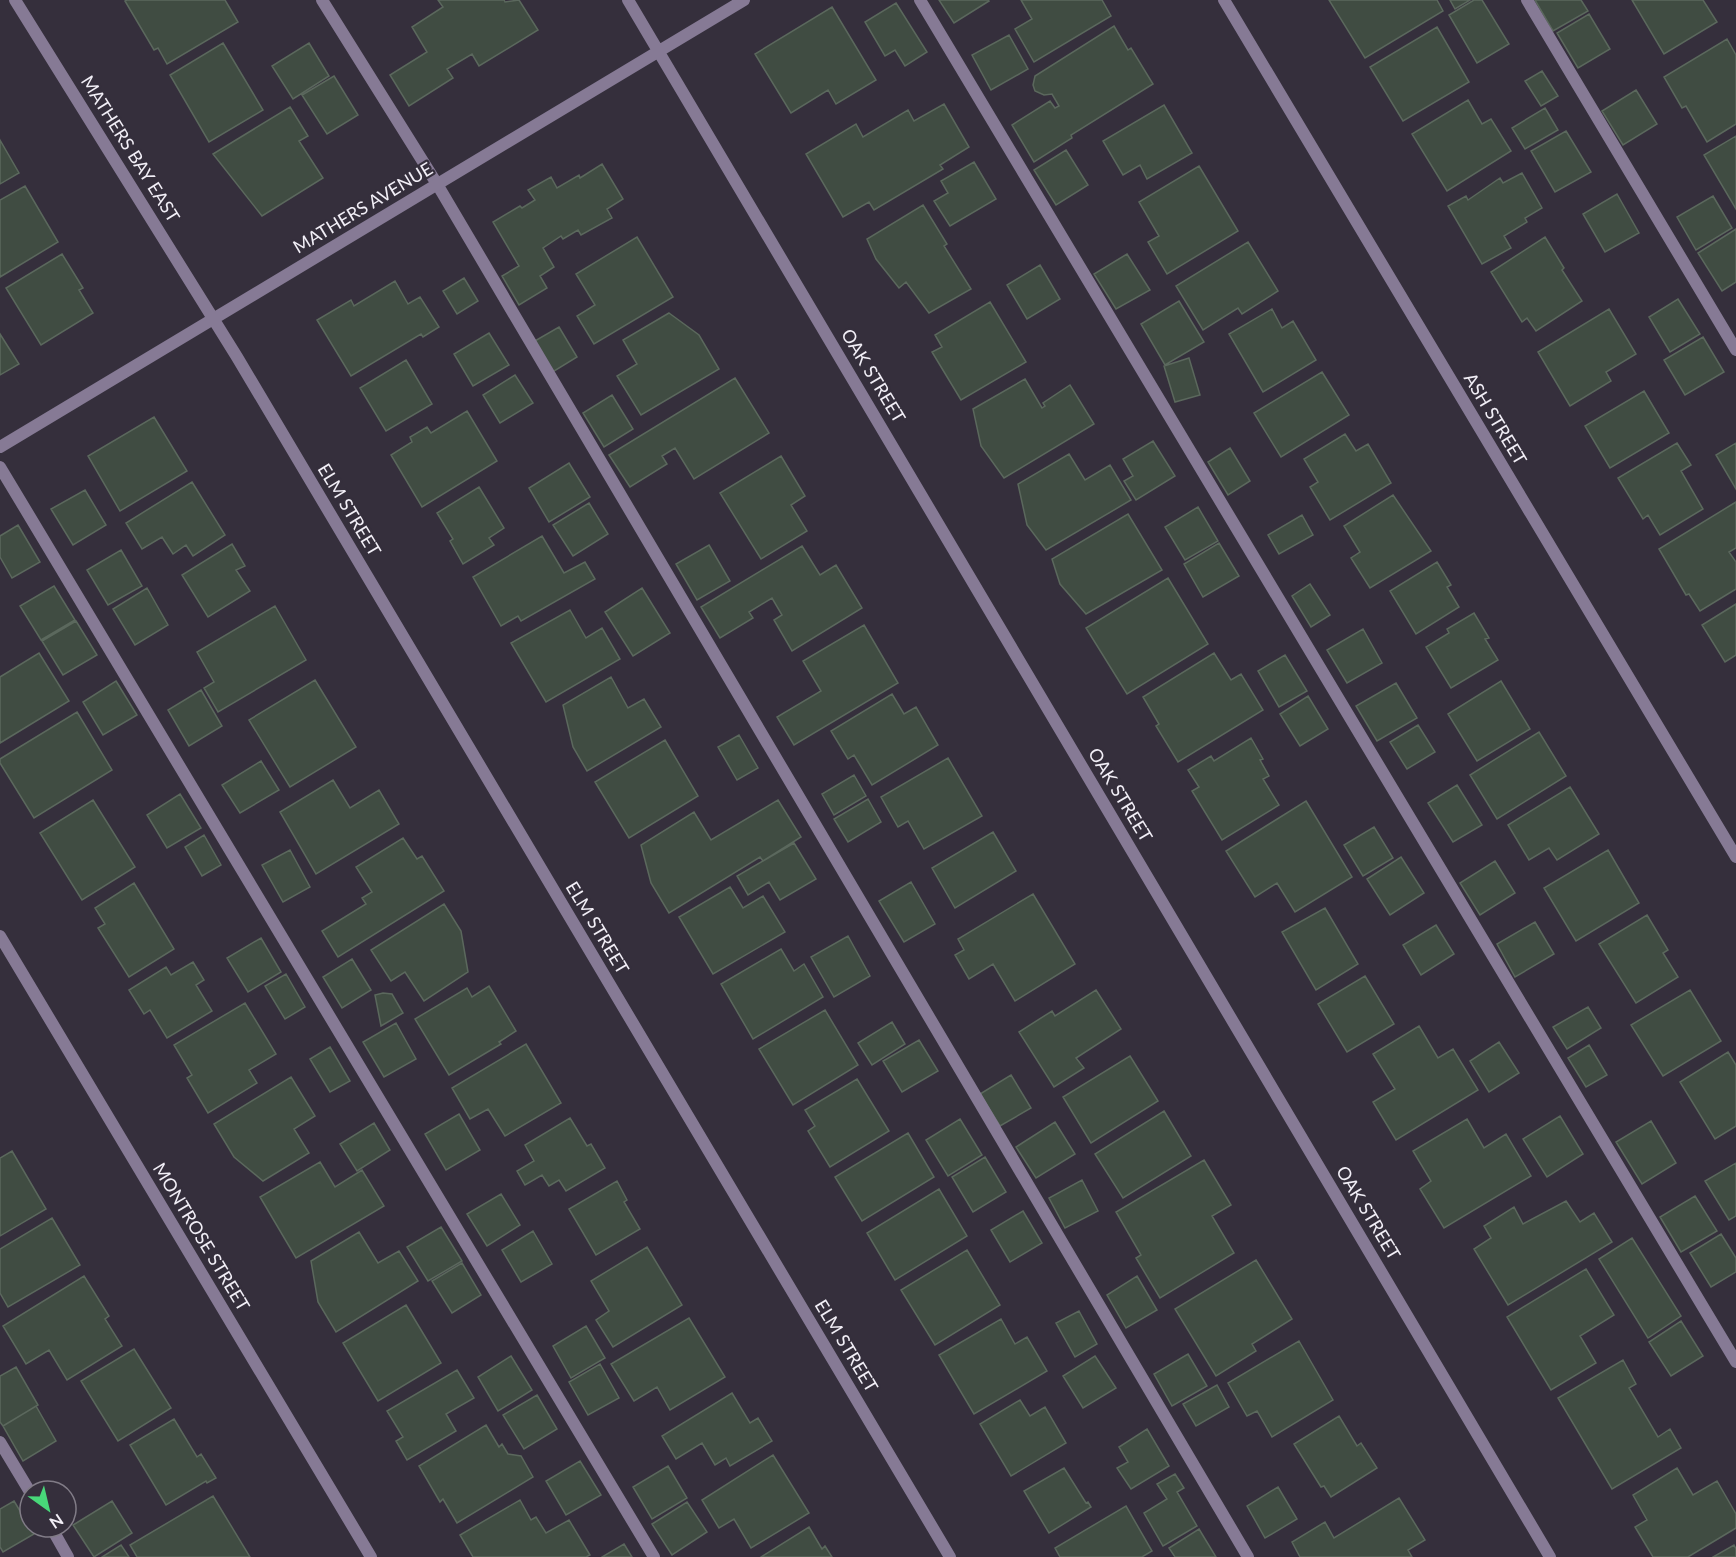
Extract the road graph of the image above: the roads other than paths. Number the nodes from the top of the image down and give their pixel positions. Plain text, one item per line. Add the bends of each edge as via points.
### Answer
1 (15, 0) edge
2 (322, 0) edge
3 (628, 0) edge
4 (744, 0) edge
5 (920, 0) edge
6 (1224, 0) edge
7 (1527, 0) edge
8 (659, 51) junction
9 (436, 184) junction
10 (214, 318) junction
11 (1736, 350) edge
12 (0, 447) edge
13 (0, 467) edge
14 (1736, 857) edge
15 (0, 936) edge
16 (1736, 1362) edge
17 (0, 1442) edge
18 (22, 1479) edge
19 (58, 1539) edge
20 (68, 1557) edge
21 (371, 1557) edge
22 (654, 1557) edge
23 (950, 1557) edge
24 (1248, 1557) edge
25 (1550, 1557) edge

1 - 10 street, MATHERS BAY EAST
2 - 9 street
3 - 8 street
4 - 8 street, MATHERS AVENUE
5 - 16 street
6 - 14 street, ASH STREET
7 - 11 street
8 - 9 street, MATHERS AVENUE
8 - 25 street, OAK STREET
9 - 10 street, MATHERS AVENUE
9 - 24 street
10 - 12 street, MATHERS AVENUE
10 - 23 street, ELM STREET
13 - 22 street
15 - 21 street, MONTROSE STREET
17 - 18 street
19 - 20 street

